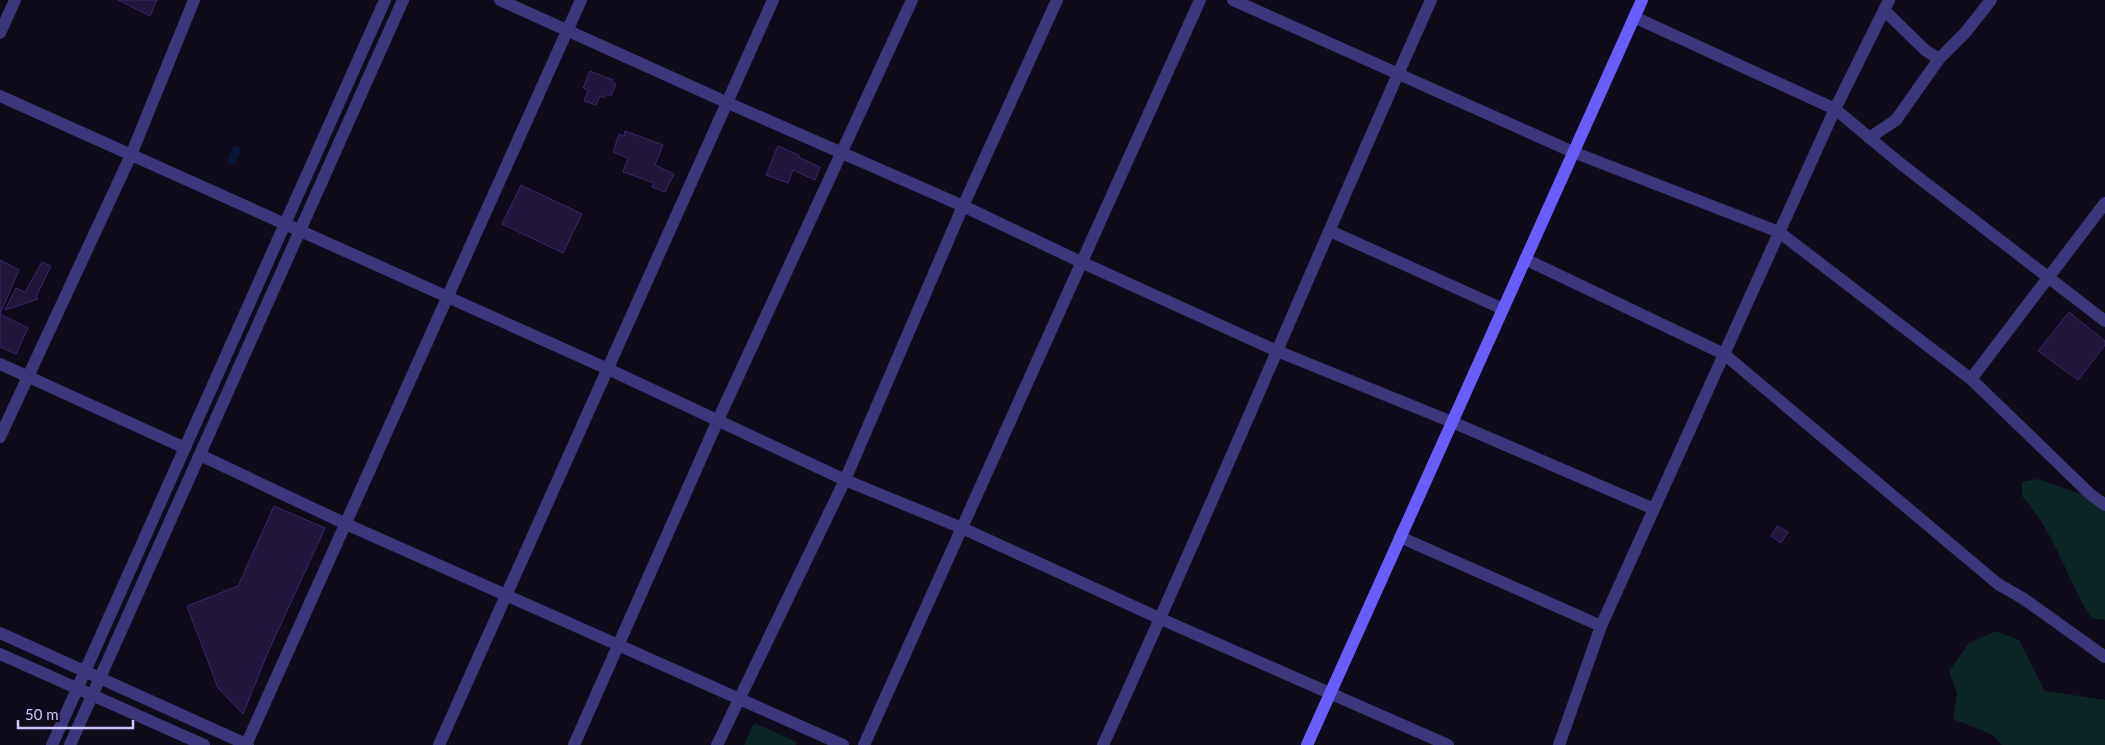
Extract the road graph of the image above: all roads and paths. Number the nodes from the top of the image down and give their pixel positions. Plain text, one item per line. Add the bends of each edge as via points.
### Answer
1 (16, 0) edge
2 (194, 0) edge
3 (385, 0) edge
4 (403, 0) edge
5 (500, 0) edge
6 (581, 0) edge
7 (773, 0) edge
8 (912, 0) edge
9 (1057, 0) edge
10 (1200, 0) edge
11 (1233, 0) edge
12 (1431, 0) edge
13 (1642, 0) edge
14 (1991, 0) edge
15 (1886, 5) edge
16 (1634, 17) junction
17 (567, 31) junction
18 (0, 33) edge
19 (1939, 59) junction
20 (1398, 73) junction
21 (0, 96) edge
22 (728, 103) junction
23 (1835, 110) junction
24 (1869, 138) junction
25 (1573, 152) junction
26 (841, 153) junction
27 (131, 155) junction
28 (2105, 203) edge
29 (963, 206) junction
30 (284, 224) junction
31 (300, 231) junction
32 (1330, 231) junction
33 (1779, 232) junction
34 (1525, 259) junction
35 (1082, 262) junction
36 (2048, 277) junction
37 (448, 297) junction
38 (1503, 309) junction
39 (2105, 321) edge
40 (1277, 351) junction
41 (1724, 354) junction
42 (0, 364) edge
43 (608, 369) junction
44 (28, 377) junction
45 (1971, 379) junction
46 (718, 420) junction
47 (1452, 422) junction
48 (0, 437) edge
49 (185, 448) junction
50 (200, 455) junction
51 (844, 480) junction
52 (2105, 505) edge
53 (1654, 509) junction
54 (346, 524) junction
55 (962, 528) junction
56 (1400, 537) junction
57 (506, 595) junction
58 (1161, 618) junction
59 (1601, 626) junction
60 (0, 633) edge
61 (619, 645) junction
62 (0, 654) edge
63 (2105, 657) edge
64 (85, 672) junction
65 (100, 678) junction
66 (77, 688) junction
67 (1330, 693) junction
68 (92, 695) junction
69 (738, 698) junction
70 (52, 745) edge
71 (70, 745) edge
72 (204, 745) edge
73 (247, 745) edge
74 (439, 745) edge
75 (574, 745) edge
76 (717, 745) edge
77 (843, 745) edge
78 (864, 745) edge
79 (1103, 745) edge
80 (1307, 745) edge
81 (1448, 745) edge
82 (1559, 745) edge

1 - 18 street
2 - 27 street
3 - 30 street
4 - 31 street
5 - 17 street
6 - 17 street
7 - 22 street
8 - 26 street
9 - 29 street
10 - 35 street
11 - 20 street
12 - 20 street
13 - 16 street
14 - 19 street
15 - 19 street via 1924,50
15 - 23 street
16 - 23 street
16 - 25 street
17 - 22 street
17 - 37 street
19 - 24 street via 1896,120
20 - 25 street
20 - 32 street
21 - 27 street
22 - 26 street
22 - 43 street
23 - 24 street
23 - 33 street
24 - 36 street
25 - 33 street
25 - 34 street
26 - 29 street
26 - 46 street
27 - 30 street
27 - 44 street
28 - 36 street
29 - 35 street
29 - 51 street
30 - 31 street
30 - 49 street
31 - 37 street
31 - 50 street
32 - 38 street
32 - 40 street
33 - 41 street
33 - 45 street
34 - 38 street
34 - 41 street
35 - 40 street
35 - 55 street
36 - 39 street
36 - 45 street
37 - 43 street
37 - 54 street
38 - 47 street
40 - 47 street
40 - 58 street
41 - 53 street
41 - 63 street via 1998,584
42 - 44 street
43 - 46 street
43 - 57 street
44 - 48 street
44 - 49 street
45 - 52 street
46 - 51 street
46 - 61 street
47 - 53 street
47 - 56 street
49 - 64 street
50 - 54 street
50 - 65 street
51 - 55 street
51 - 69 street
53 - 59 street
54 - 57 street
54 - 73 street
55 - 58 street
55 - 78 street
56 - 59 street
56 - 67 street
57 - 61 street
57 - 74 street
58 - 67 street
58 - 79 street
59 - 82 street
60 - 64 street
61 - 69 street
61 - 75 street
62 - 66 street
64 - 65 street
64 - 66 street
65 - 68 street
65 - 73 street
66 - 68 street
66 - 70 street
67 - 80 street
67 - 81 street
68 - 71 street
68 - 72 street
69 - 76 street
69 - 77 street

